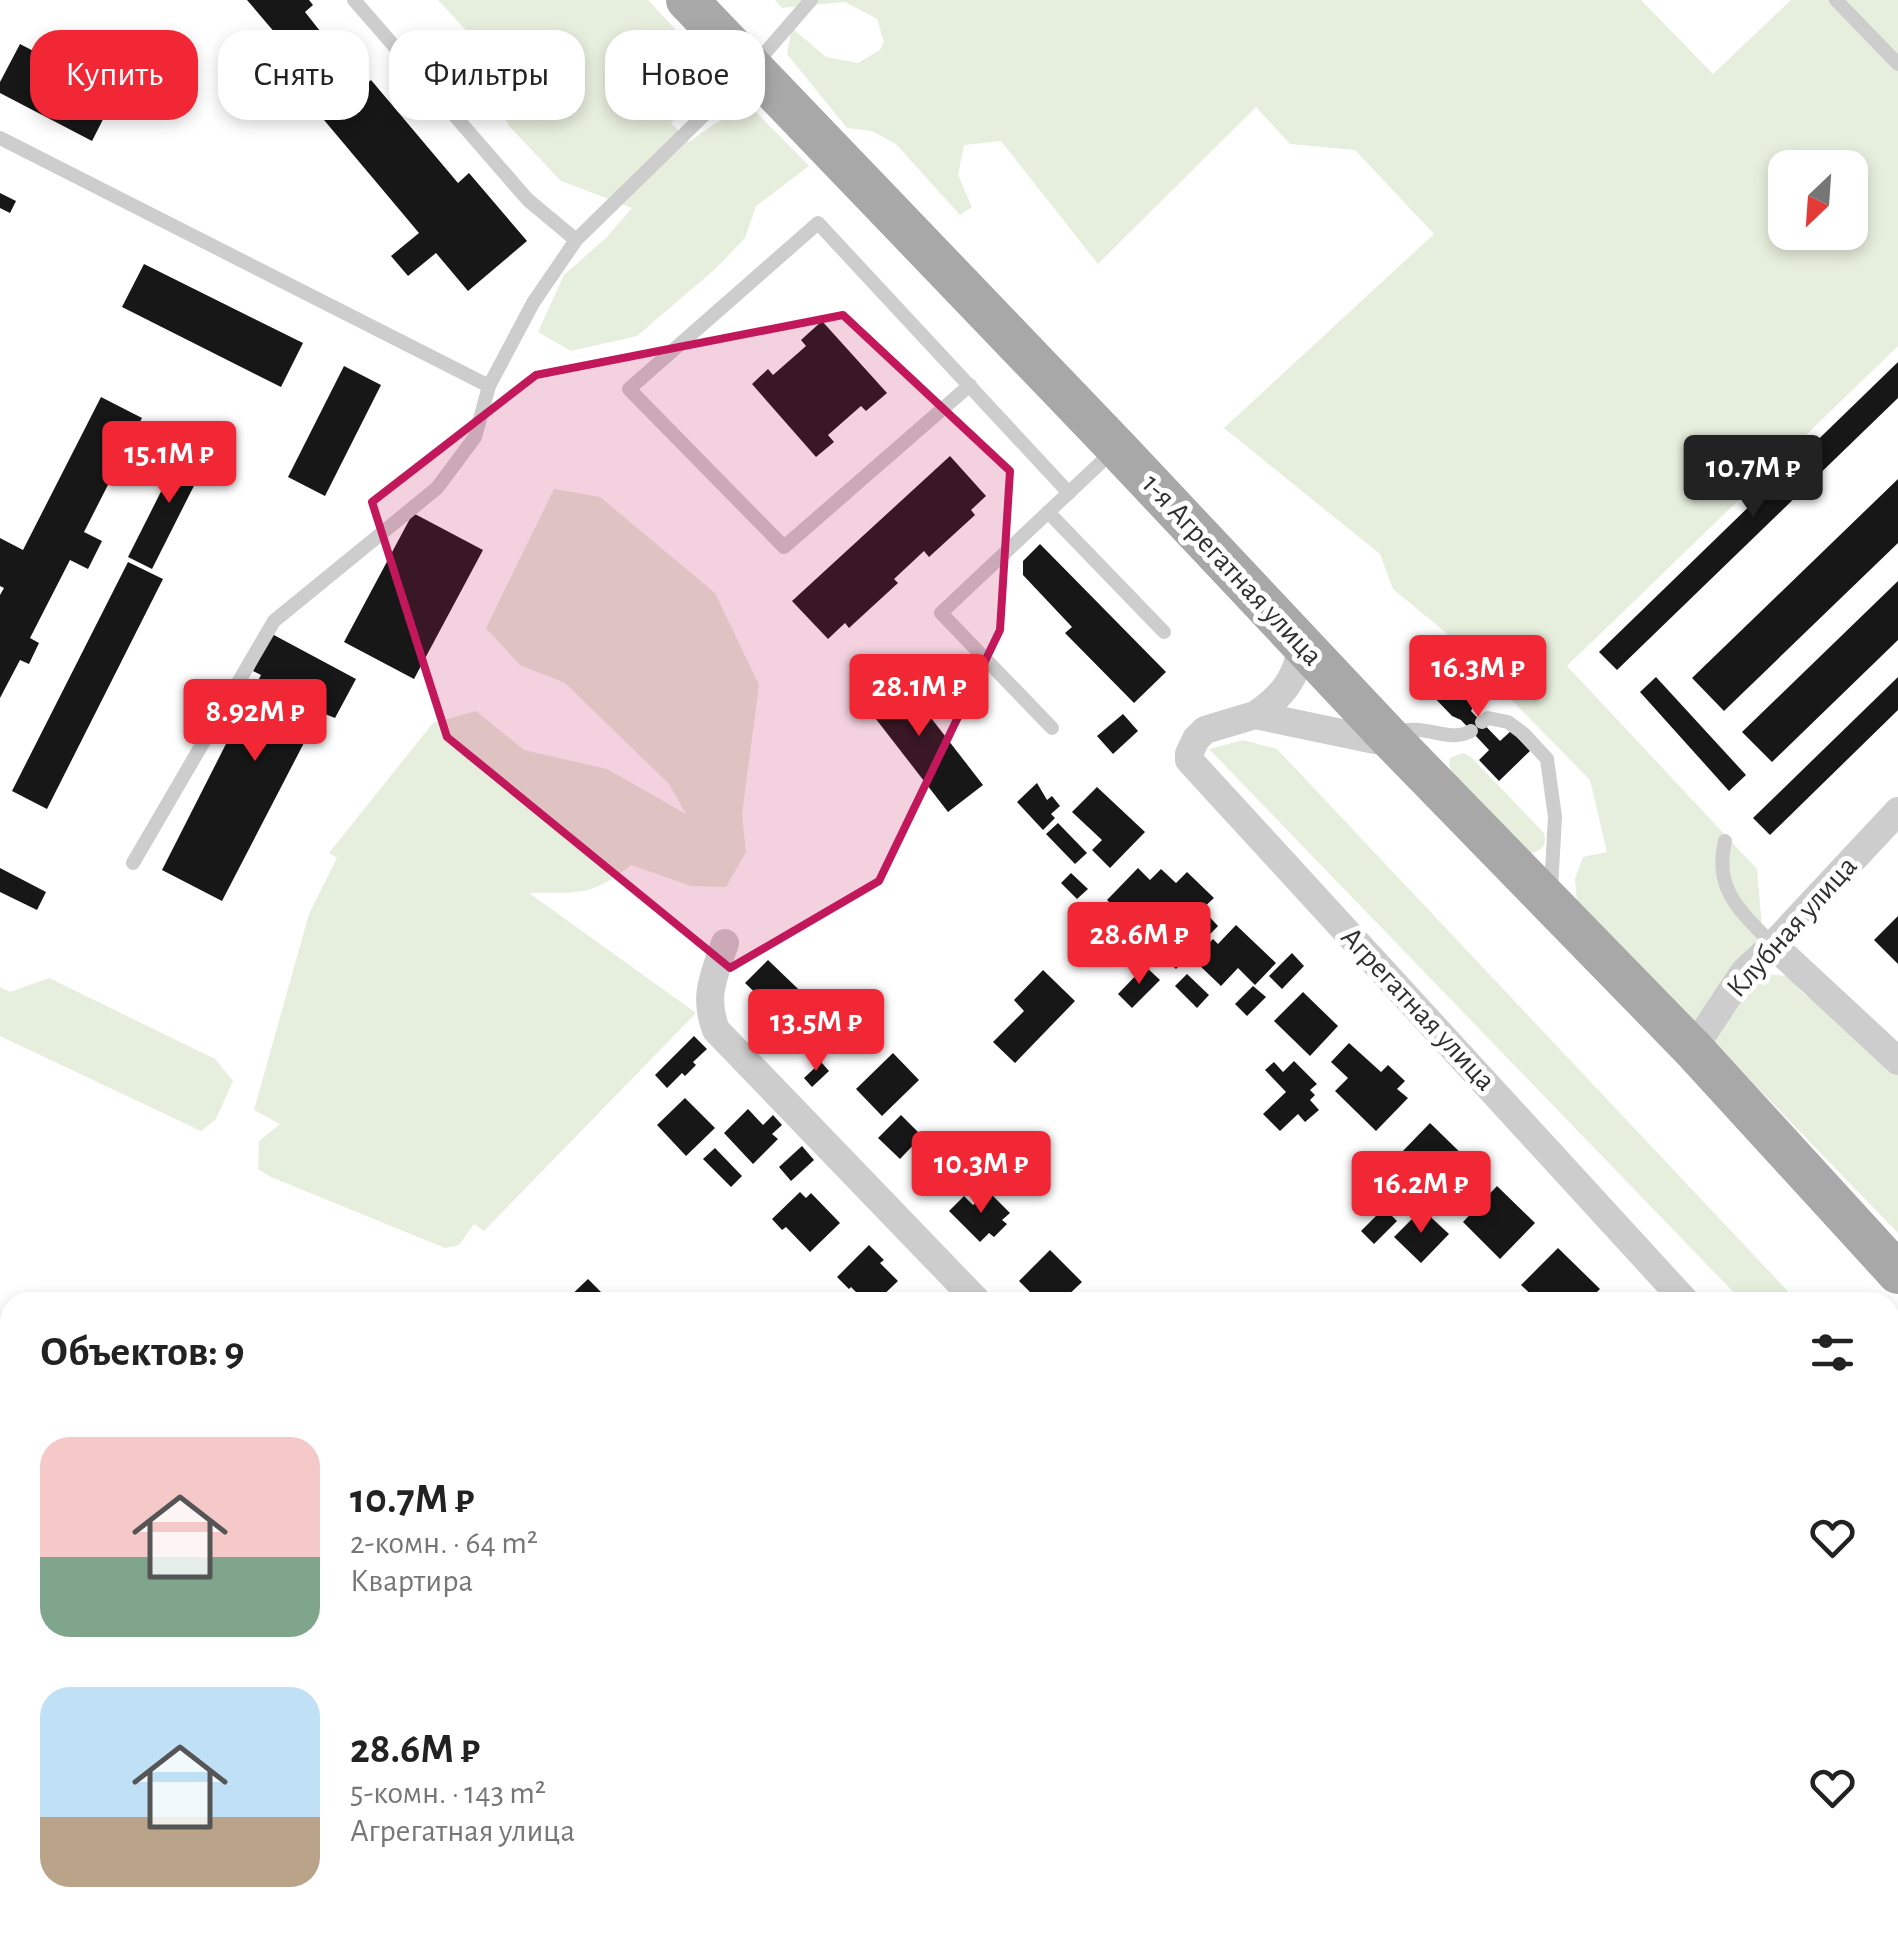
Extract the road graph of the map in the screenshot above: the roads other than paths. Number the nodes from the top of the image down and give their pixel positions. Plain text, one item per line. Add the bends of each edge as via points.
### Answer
1 (354, 0) edge
2 (687, 0) edge
3 (811, 0) edge
4 (1836, 0) edge
5 (715, 30) edge
6 (765, 52) edge
7 (1898, 64) edge
8 (765, 83) edge
9 (698, 120) edge
10 (0, 138) edge
11 (576, 240) junction
12 (970, 385) junction
13 (489, 386) junction
14 (1116, 448) junction
15 (1070, 492) junction
16 (1048, 512) junction
17 (1164, 632) dead end
18 (1302, 644) junction
19 (1255, 715) junction
20 (1052, 728) dead end
21 (1388, 736) junction
22 (1898, 811) edge
23 (1726, 841) dead end
24 (133, 863) dead end
25 (1550, 904) junction
26 (725, 943) dead end
27 (1772, 944) junction
28 (1692, 1049) junction
29 (1898, 1061) edge
30 (1898, 1273) edge
31 (968, 1292) edge
32 (1677, 1292) edge

1 - 11 lane via 528,200
2 - 5 main road, 1-я Агрегатная улица
3 - 6 lane
4 - 7 lane
8 - 14 main road, 1-я Агрегатная улица
9 - 11 lane
10 - 13 lane
11 - 13 lane
12 - 12 lane via 818,223 629,389 784,547
12 - 15 lane
13 - 24 lane via 475,438 437,488 274,621
14 - 15 lane
14 - 18 main road, 1-я Агрегатная улица
15 - 16 lane
16 - 17 lane
16 - 20 lane via 941,613
18 - 19 street via 1289,683
18 - 21 main road, 1-я Агрегатная улица
19 - 21 street via 1375,740
19 - 32 street, Агрегатная улица via 1205,730 1189,760
21 - 25 main road, 1-я Агрегатная улица
21 - 25 lane via 1414,728 1459,736 1488,718 1524,734 1547,759 1555,818
22 - 27 street, Клубная улица
23 - 27 lane via 1725,886
25 - 28 main road, 1-я Агрегатная улица
26 - 31 street via 709,994 716,1030
27 - 28 street, Клубная улица via 1744,972
27 - 29 street
28 - 30 main road, 1-я Агрегатная улица

